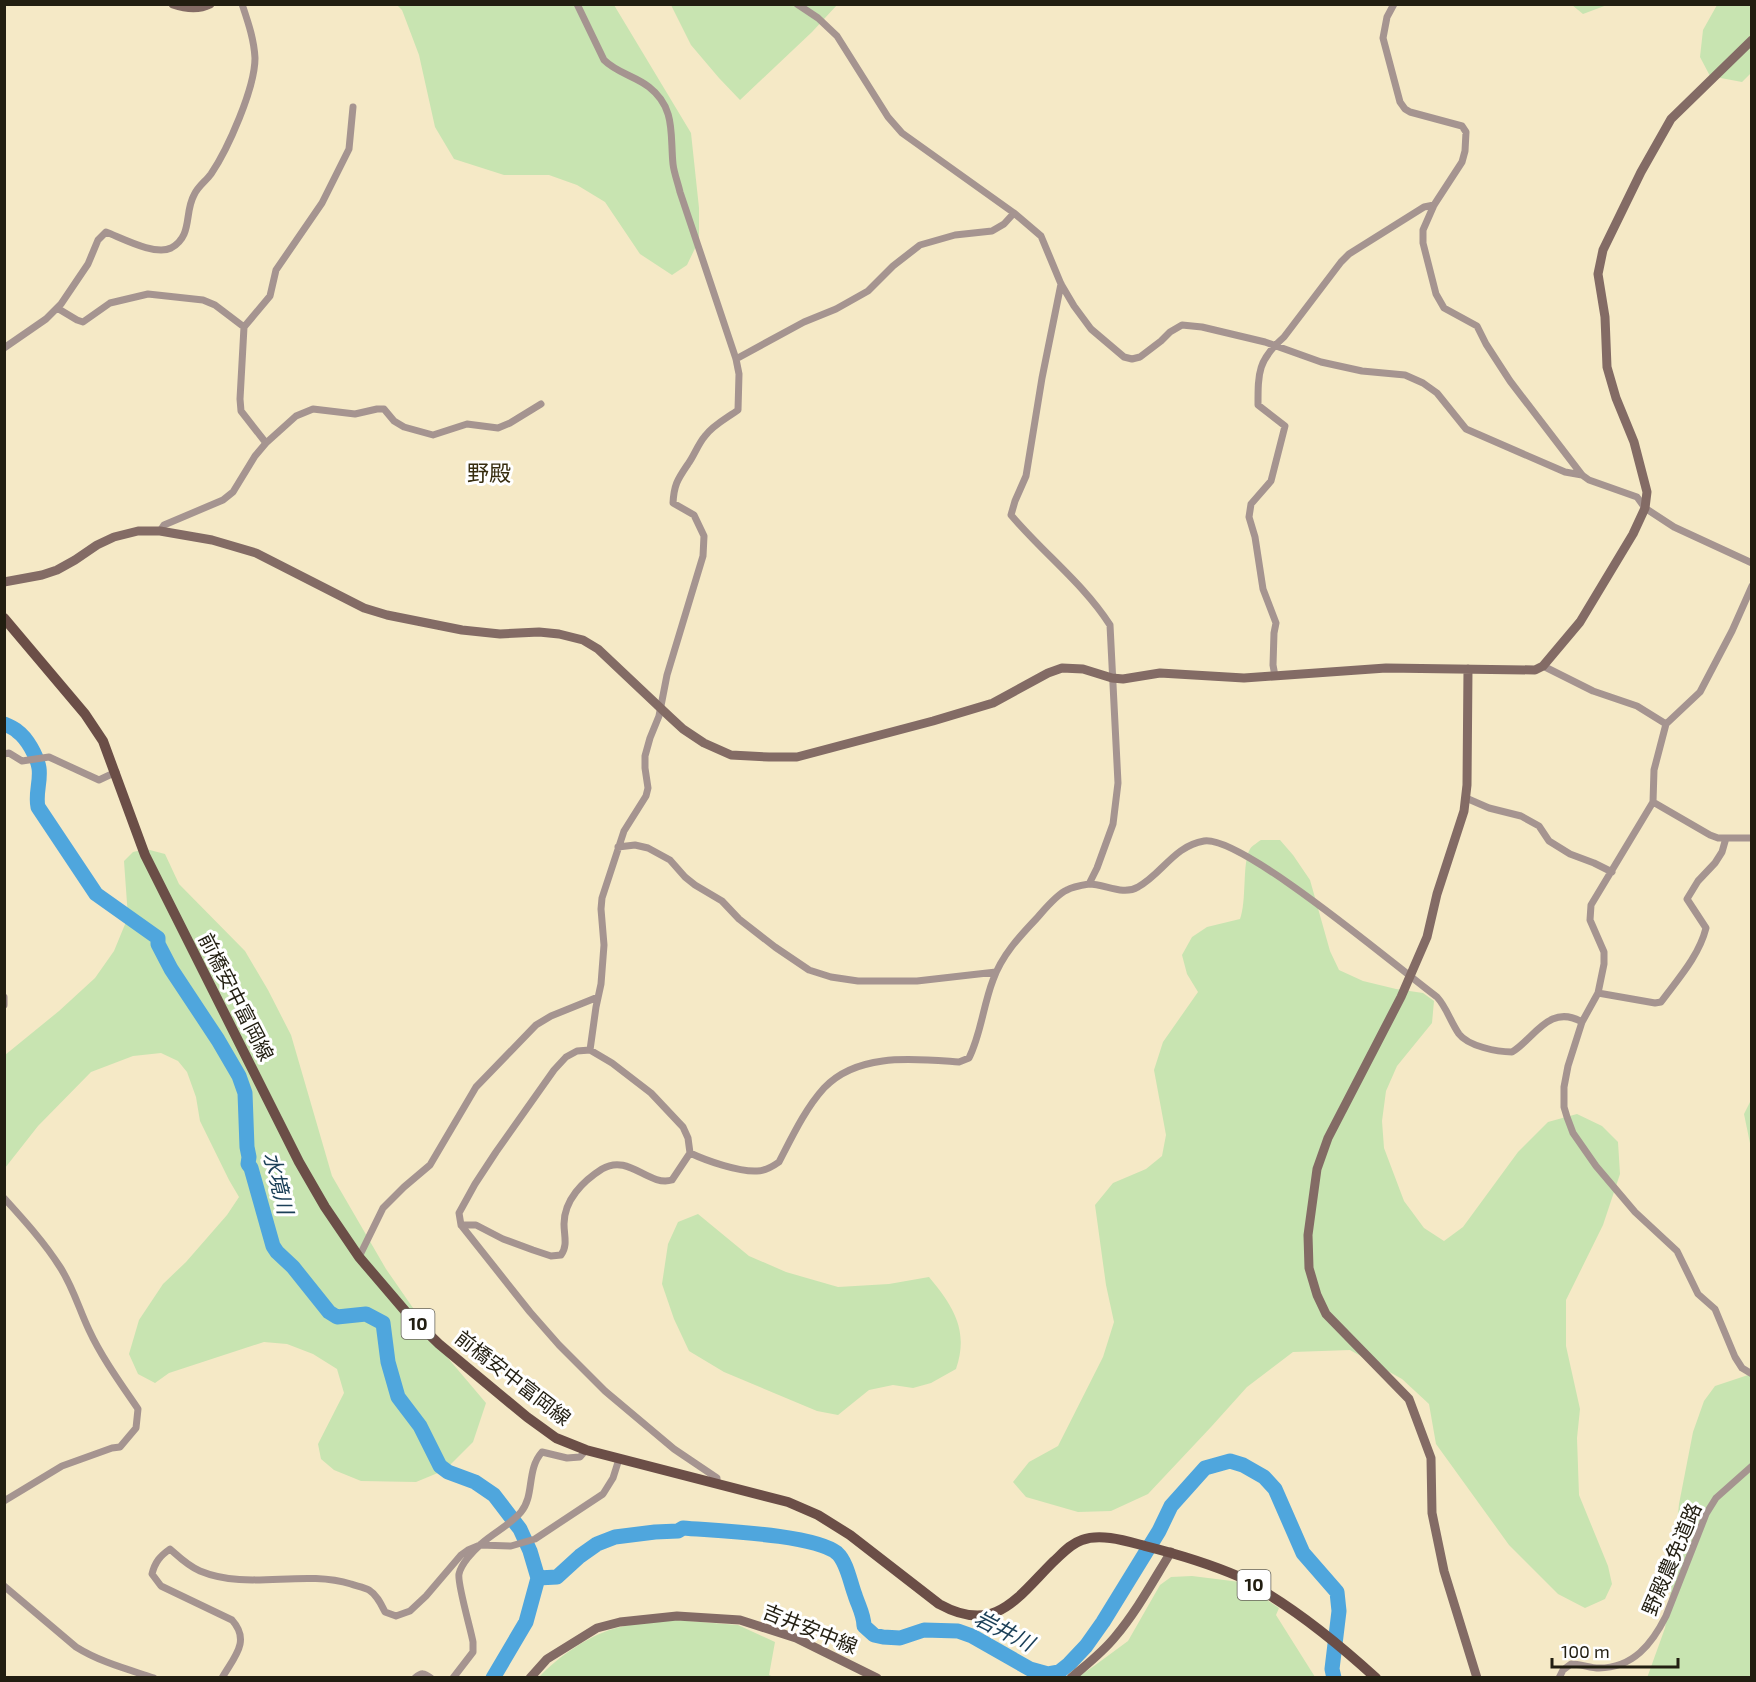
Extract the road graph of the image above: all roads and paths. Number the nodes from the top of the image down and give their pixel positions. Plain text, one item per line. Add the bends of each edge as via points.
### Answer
1 (173, 4) edge
2 (210, 4) edge
3 (242, 4) edge
4 (577, 4) edge
5 (797, 4) edge
6 (1394, 4) edge
7 (1752, 40) edge
8 (353, 107) dead end
9 (1434, 205) junction
10 (1014, 213) junction
11 (1061, 284) junction
12 (57, 308) junction
13 (244, 327) junction
14 (1274, 346) junction
15 (4, 348) edge
16 (736, 359) junction
17 (541, 404) dead end
18 (266, 443) junction
19 (1582, 475) junction
20 (1645, 507) junction
21 (160, 531) junction
22 (1752, 563) edge
23 (4, 582) edge
24 (1752, 586) edge
25 (4, 618) edge
26 (1544, 666) junction
27 (1468, 669) junction
28 (1275, 676) junction
29 (1112, 678) junction
30 (661, 708) junction
31 (1666, 724) junction
32 (4, 754) edge
33 (116, 772) junction
34 (1466, 798) junction
35 (1653, 802) junction
36 (1726, 838) junction
37 (1752, 838) edge
38 (618, 847) junction
39 (1612, 872) junction
40 (1089, 884) junction
41 (996, 972) junction
42 (1410, 977) junction
43 (1598, 993) junction
44 (598, 996) junction
45 (4, 997) edge
46 (4, 1005) edge
47 (1582, 1022) junction
48 (590, 1050) junction
49 (690, 1154) junction
50 (4, 1198) edge
51 (461, 1225) junction
52 (359, 1257) junction
53 (1752, 1374) edge
54 (586, 1450) junction
55 (619, 1459) junction
56 (1752, 1466) edge
57 (717, 1484) junction
58 (4, 1501) edge
59 (480, 1545) junction
60 (1167, 1551) junction
61 (4, 1586) edge
62 (154, 1677) edge
63 (222, 1677) edge
64 (415, 1677) edge
65 (431, 1677) edge
66 (453, 1677) edge
67 (530, 1677) edge
68 (877, 1677) edge
69 (1071, 1677) edge
70 (1376, 1677) edge
71 (1477, 1677) edge
72 (1559, 1677) edge

1 - 2 street via 190,8
3 - 12 street via 255,59 251,80 228,145 192,198 188,229 170,249 153,250 106,232
4 - 16 street via 604,60 649,87 669,114 673,166 680,192
5 - 10 street via 837,36 902,133
6 - 9 street via 1383,38 1400,102 1410,112 1462,126 1466,132 1462,162
7 - 20 street via 1671,119 1603,250 1598,274 1607,367 1634,442 1647,492
8 - 13 street via 349,149 322,203 276,270 270,296
9 - 14 street via 1424,207 1349,254
9 - 19 street via 1423,230 1423,243 1436,294 1444,308 1477,326 1510,381
10 - 11 street via 1041,236
10 - 16 street via 992,231 955,235 920,245 868,291
11 - 14 street via 1091,328 1124,357 1140,357 1182,325
11 - 29 street via 1026,476 1011,515 1099,607 1110,625
12 - 13 street via 83,322 110,303 148,294 203,300
12 - 15 street
13 - 18 street via 241,411
14 - 19 street via 1321,362 1405,375 1437,393 1466,429 1565,472
14 - 28 street via 1258,378 1258,405 1286,426 1271,481 1251,504 1249,517 1263,589 1276,623
16 - 30 street via 738,410 705,436 674,488 673,502 694,515 704,536 703,556 667,675
17 - 18 street via 498,428 467,424 433,435 404,427 384,410 355,414 313,409 296,416
18 - 21 street via 233,492 164,525
19 - 20 street via 1637,497
20 - 22 street via 1674,527
20 - 26 street via 1580,622
21 - 23 street via 114,537 57,570
21 - 30 street via 256,553 364,608 387,615 462,630 500,634 539,632 583,640 598,649
24 - 31 street via 1700,692
25 - 33 main road, 前橋安中富岡線 / 10 via 104,741
26 - 27 street via 1526,671
26 - 31 street via 1593,691 1637,706
27 - 28 street via 1386,668
27 - 34 street
28 - 29 street via 1160,674
29 - 30 street via 1083,669 1062,668 993,703 797,757 731,755 683,729
29 - 40 street via 1118,783 1113,824
30 - 38 street via 645,756 646,796
31 - 35 street via 1654,770
32 - 33 street via 22,761 49,757 99,780
33 - 52 main road, 前橋安中富岡線 / 10 via 145,855 299,1162
34 - 39 street via 1521,816 1539,826 1549,841 1570,854
34 - 42 street via 1426,937
35 - 36 street via 1710,835
35 - 39 street
36 - 37 street
36 - 43 street via 1722,852 1687,900 1706,928 1703,939 1661,1002
38 - 41 street via 648,848 670,860 685,877 722,901 775,947 820,974 858,981 917,981
38 - 44 street via 602,898 604,945
39 - 43 street via 1590,909 1590,920 1604,952
40 - 41 street via 1066,890 1047,907 1008,949
40 - 42 street via 1136,889 1191,845 1220,842 1325,909
41 - 49 street via 969,1058 959,1062 893,1060 861,1065 843,1074 815,1099 779,1162 770,1169 743,1170
42 - 47 street via 1444,1005 1461,1037 1486,1048 1512,1052 1546,1022 1564,1017
42 - 71 street via 1328,1138 1317,1169 1308,1235 1309,1268 1326,1314 1409,1399 1431,1458 1432,1513 1444,1571
43 - 47 street
44 - 48 street
44 - 52 street via 536,1025 476,1087 430,1165 383,1208
45 - 46 street
47 - 53 street via 1564,1087 1564,1107 1573,1133 1635,1212 1677,1251 1698,1294 1715,1309 1735,1357
48 - 49 street via 651,1093 683,1127
48 - 51 street via 566,1057 554,1070 475,1184 459,1213
49 - 51 street via 672,1180 665,1182 624,1165 613,1164 595,1174 566,1207 566,1246 561,1255 533,1250 476,1225
50 - 58 street via 60,1267 89,1332 138,1409 136,1428 120,1446 62,1466
51 - 57 street via 559,1345 605,1391 674,1449 717,1478
52 - 54 main road, 前橋安中富岡線 / 10 via 439,1344 527,1418 556,1438
54 - 55 main road, 前橋安中富岡線 / 10
54 - 59 street via 580,1457 567,1458 542,1452 532,1470 528,1499 521,1512
55 - 57 main road, 前橋安中富岡線 / 10
55 - 59 street via 603,1494 535,1539 511,1546
56 - 72 street, 野殿農免道路 via 1716,1498 1706,1514 1666,1616 1642,1653 1608,1668 1572,1664
57 - 60 main road, 前橋安中富岡線 / 10 via 789,1502 818,1515 939,1604 965,1616 983,1617 1015,1601 1066,1549 1082,1540 1100,1538
59 - 63 street via 461,1555 410,1611 396,1616 385,1612 369,1590 342,1581 223,1577 187,1564 170,1548 155,1564 152,1574 157,1582 232,1620 238,1627 241,1645
59 - 66 street via 459,1575 473,1652
60 - 69 street via 1131,1617 1092,1661
60 - 70 main road, 10 via 1242,1578 1299,1614
61 - 62 street via 87,1654
64 - 65 street via 424,1673
67 - 68 street, 吉井安中線 via 547,1659 597,1628 677,1616 740,1620 796,1638

